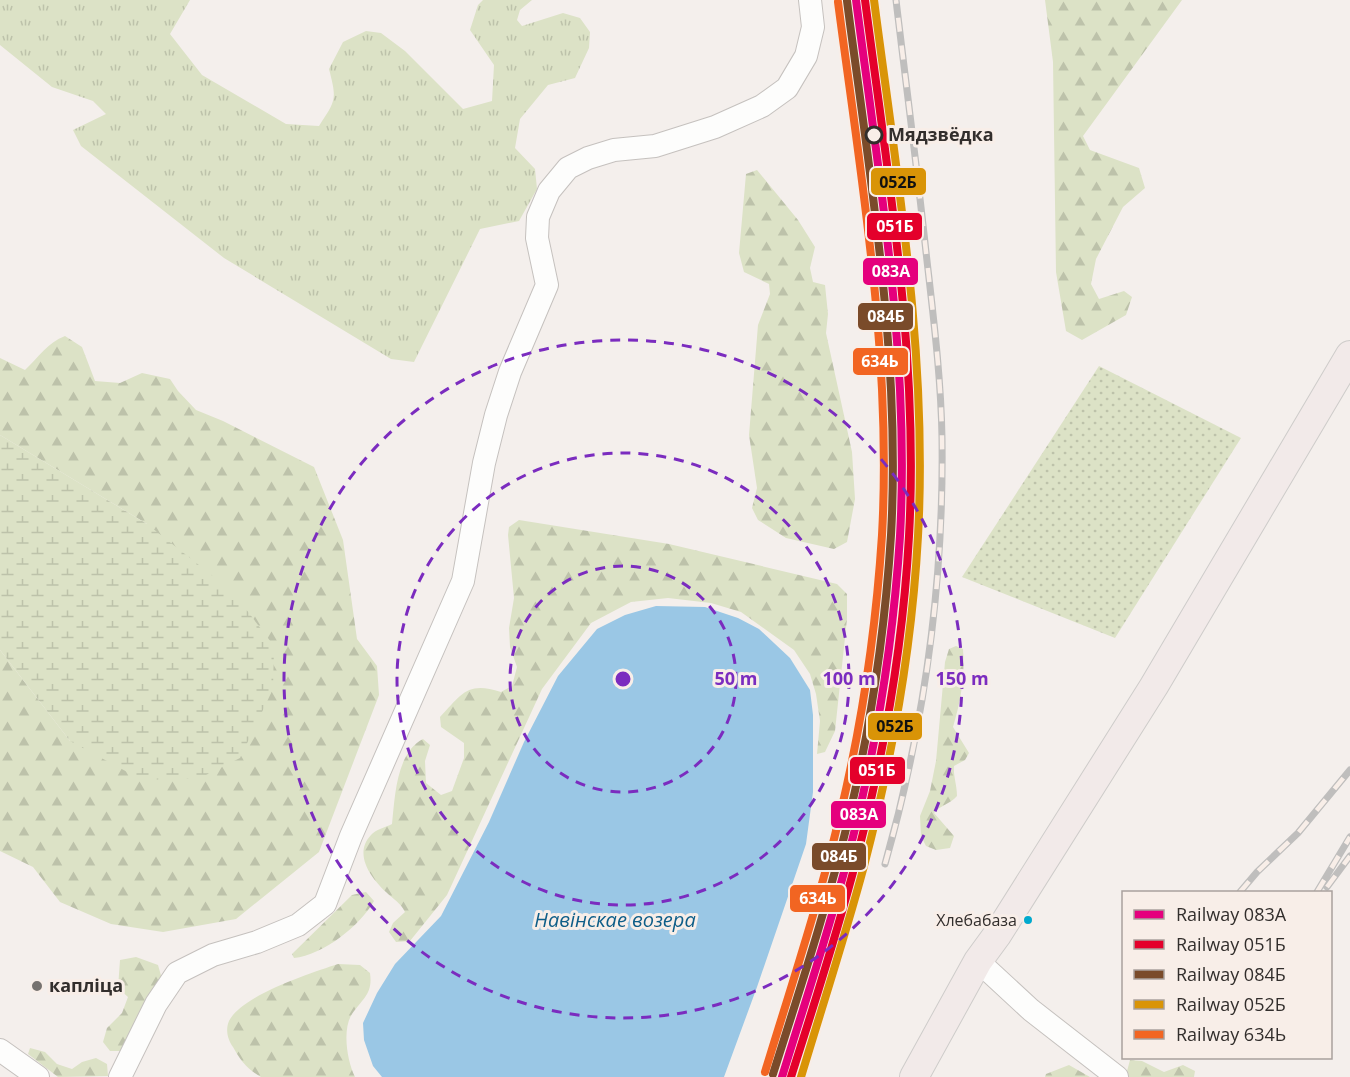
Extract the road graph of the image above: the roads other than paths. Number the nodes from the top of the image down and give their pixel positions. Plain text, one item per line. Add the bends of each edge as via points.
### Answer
1 (810, 0) edge
2 (1350, 355) edge
3 (978, 961) junction
4 (0, 1050) edge
5 (38, 1077) edge
6 (120, 1077) edge
7 (914, 1077) edge
8 (1117, 1077) edge

1 - 6 street via 813,27 806,56 787,88 762,106 715,127 655,146 614,150 588,158 568,168 549,191 538,217 537,238 547,285 496,415 463,581 351,836 326,904 298,925 177,973 156,1004
2 - 3 main road via 1154,686
3 - 7 main road
3 - 8 street via 1031,1010
4 - 5 street

